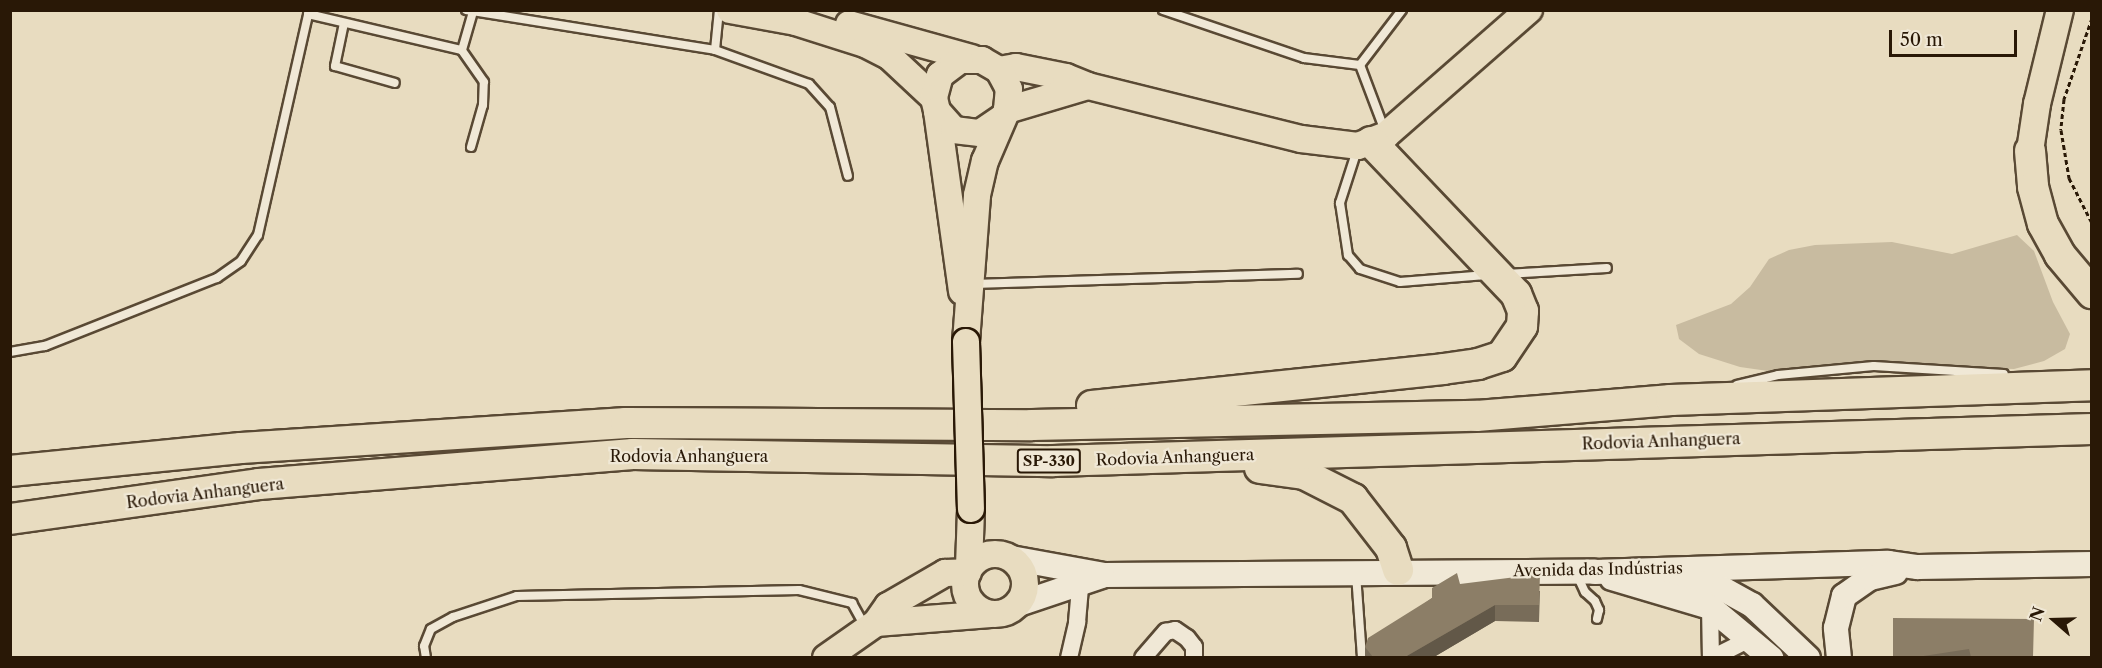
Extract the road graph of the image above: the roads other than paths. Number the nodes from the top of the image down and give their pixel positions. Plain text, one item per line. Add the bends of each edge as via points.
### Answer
1 (719, 10) edge
2 (730, 10) edge
3 (1163, 10) edge
4 (1402, 10) edge
5 (1529, 10) edge
6 (2060, 10) edge
7 (469, 11) edge
8 (308, 12) edge
9 (796, 22) junction
10 (344, 23) junction
11 (462, 50) junction
12 (715, 50) junction
13 (972, 58) junction
14 (1360, 65) junction
15 (999, 70) junction
16 (395, 83) dead end
17 (1088, 86) junction
18 (935, 105) junction
19 (1004, 114) junction
20 (1372, 141) junction
21 (471, 147) dead end
22 (2030, 151) joint
23 (848, 176) dead end
24 (1607, 268) dead end
25 (1298, 274) dead end
26 (1495, 275) junction
27 (970, 284) junction
28 (2091, 293) edge
29 (966, 315) junction
30 (10, 352) edge
31 (2010, 374) dead end
32 (2045, 375) dead end
33 (2091, 377) edge
34 (2091, 385) edge
35 (1671, 400) junction
36 (1032, 425) junction
37 (2091, 429) edge
38 (1053, 461) junction
39 (10, 471) edge
40 (971, 511) junction
41 (10, 519) edge
42 (1001, 557) junction
43 (2091, 564) edge
44 (1918, 567) junction
45 (968, 569) junction
46 (1356, 570) junction
47 (1398, 570) junction
48 (1653, 571) junction
49 (1585, 572) junction
50 (1104, 575) junction
51 (1080, 584) junction
52 (1016, 605) junction
53 (1710, 607) junction
54 (991, 614) junction
55 (1598, 619) dead end
56 (872, 626) junction
57 (1750, 639) junction
58 (1804, 656) edge
59 (426, 657) edge
60 (826, 657) edge
61 (1069, 657) edge
62 (1143, 657) edge
63 (1194, 657) edge
64 (1362, 657) edge
65 (1712, 657) edge
66 (1771, 657) edge
67 (1839, 657) edge

1 - 12 lane
2 - 9 main road
3 - 14 lane via 1304,58
4 - 14 lane
5 - 20 main road
6 - 22 main road
7 - 11 lane
7 - 12 lane
8 - 10 lane
8 - 30 lane via 258,235 242,261 217,278 45,346
9 - 13 main road via 828,19
9 - 18 main road via 865,44 890,57
10 - 11 lane
10 - 16 lane via 335,66
11 - 21 lane via 484,82 483,105
12 - 23 lane via 809,84 830,107
13 - 15 main road
13 - 18 main road via 960,60 940,75
14 - 20 lane
15 - 17 main road via 1016,67 1066,77
15 - 19 main road via 1009,89
17 - 19 main road
17 - 20 main road via 1301,139
18 - 19 main road via 944,122 967,134 993,128
18 - 29 main road
19 - 27 main road via 981,174
20 - 26 highway
20 - 26 lane via 1340,203 1348,255 1359,269 1400,282
22 - 28 highway via 2033,187 2043,224 2060,255
24 - 26 lane
25 - 27 lane
26 - 36 highway via 1516,294 1522,326 1502,356 1478,364 1084,406
27 - 29 main road
29 - 40 main road, bridge
31 - 35 lane via 1874,366 1778,375
32 - 33 lane
34 - 35 highway, Rodovia Anhanguera / SP-330
35 - 36 highway, Rodovia Anhanguera / SP-330 via 1477,416
36 - 39 highway, Rodovia Anhanguera / SP-330 via 627,423 241,448
37 - 38 highway, Rodovia Anhanguera / SP-330
38 - 41 highway, Rodovia Anhanguera / SP-330 via 633,454 259,484
38 - 47 highway via 1102,467 1270,468 1304,474 1353,499 1391,548
40 - 42 main road
40 - 45 main road
42 - 45 main road
42 - 50 main road, Avenida das Indústrias
42 - 52 main road via 1018,564 1025,580
43 - 44 main road, Avenida das Indústrias
44 - 48 main road, Avenida das Indústrias via 1876,563
44 - 67 main road via 1870,578 1844,596 1836,628
45 - 54 main road via 966,593 972,603
45 - 56 main road via 945,573 888,606
46 - 47 main road, Avenida das Indústrias
46 - 50 main road, Avenida das Indústrias
46 - 64 lane
47 - 49 main road, Avenida das Indústrias
48 - 49 main road, Avenida das Indústrias
48 - 58 main road via 1723,589 1752,605
49 - 53 main road
49 - 55 lane via 1585,592 1595,601
50 - 51 main road, Avenida das Indústrias
51 - 52 main road, Avenida das Indústrias
51 - 61 street
52 - 54 main road via 1009,611
53 - 57 main road
53 - 65 street
54 - 56 main road
56 - 59 lane via 852,603 799,590 517,596 453,617 431,629 424,646
56 - 60 main road
57 - 65 street
57 - 66 main road
62 - 63 street via 1166,632 1174,630 1194,647

